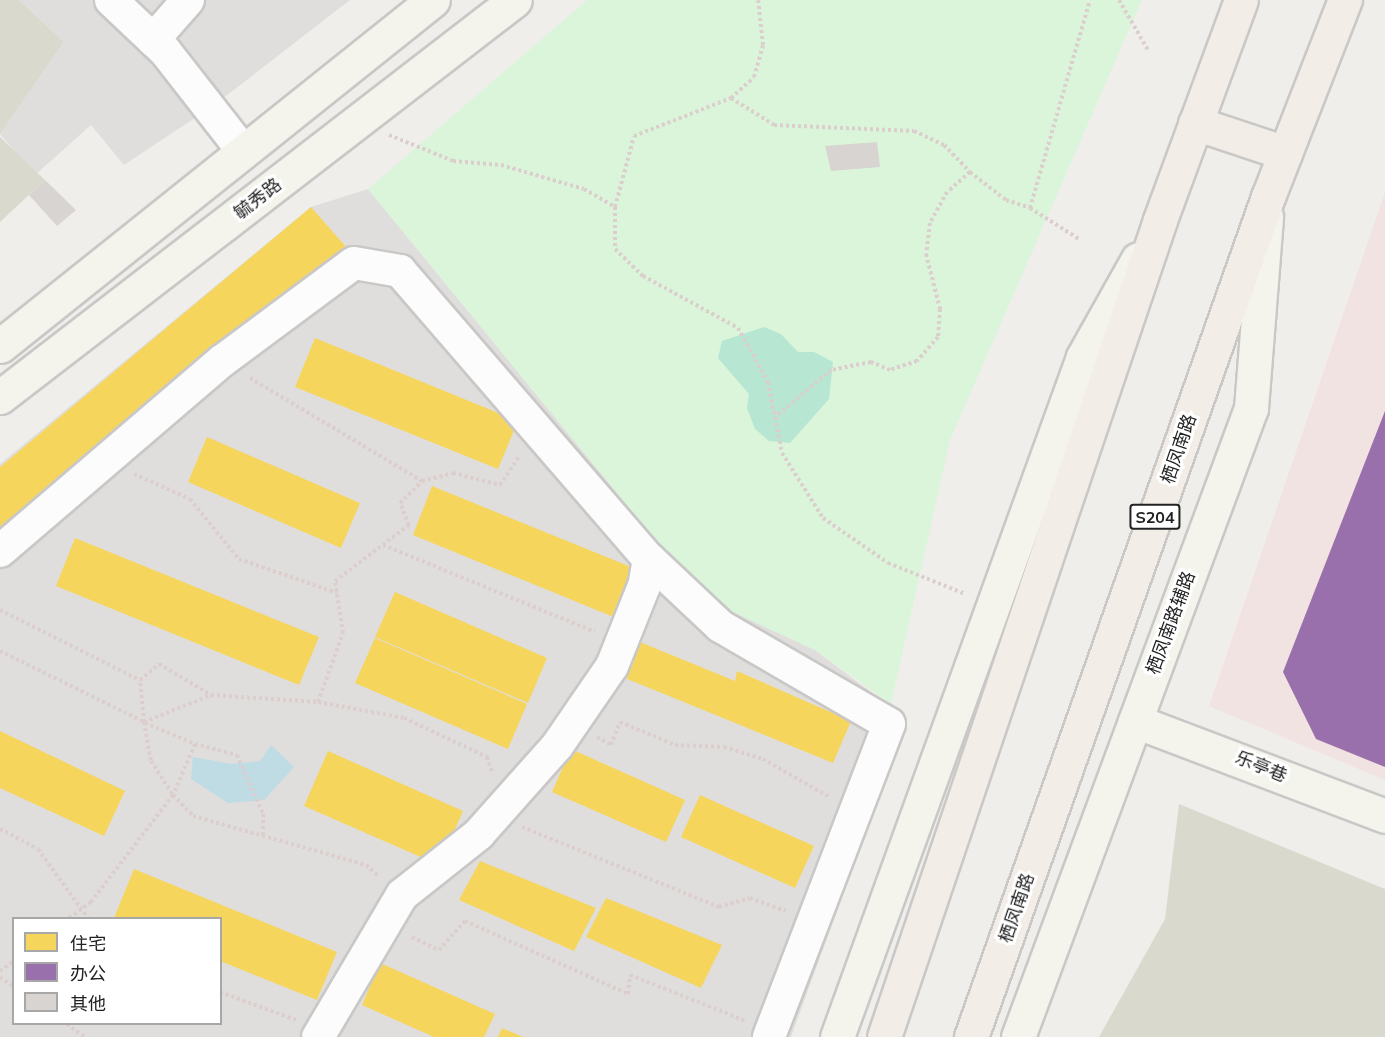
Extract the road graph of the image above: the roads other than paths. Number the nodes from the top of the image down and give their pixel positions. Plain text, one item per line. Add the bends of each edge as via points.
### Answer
1 (111, 0) edge
2 (188, 0) edge
3 (433, 0) edge
4 (515, 0) edge
5 (1240, 0) edge
6 (1345, 0) edge
7 (153, 40) junction
8 (1196, 123) junction
9 (243, 151) junction
10 (1285, 153) junction
11 (1268, 198) junction
12 (1160, 220) junction
13 (0, 346) edge
14 (0, 397) edge
15 (0, 551) edge
16 (649, 559) junction
17 (1135, 721) junction
18 (1385, 816) edge
19 (320, 1034) edge
20 (770, 1034) edge
21 (837, 1037) edge
22 (884, 1037) edge
23 (971, 1037) edge
24 (1018, 1037) edge

1 - 7 street
2 - 7 street
3 - 9 street
4 - 14 street, 毓秀路
5 - 8 main road
6 - 10 main road, 栖凤南路 / S204
7 - 9 street
8 - 10 main road
8 - 12 main road
9 - 13 street
10 - 11 main road, 栖凤南路 / S204
11 - 17 street, 栖凤南路辅路 via 1251,408
11 - 23 main road, 栖凤南路 / S204
12 - 21 street via 1083,357
12 - 22 main road
15 - 16 street via 100,460 222,361 354,263 400,271
16 - 19 street via 644,586 617,653 573,723 499,811 402,895
16 - 20 street via 720,627 889,724
17 - 18 street, 乐亭巷
17 - 24 street, 栖凤南路辅路

